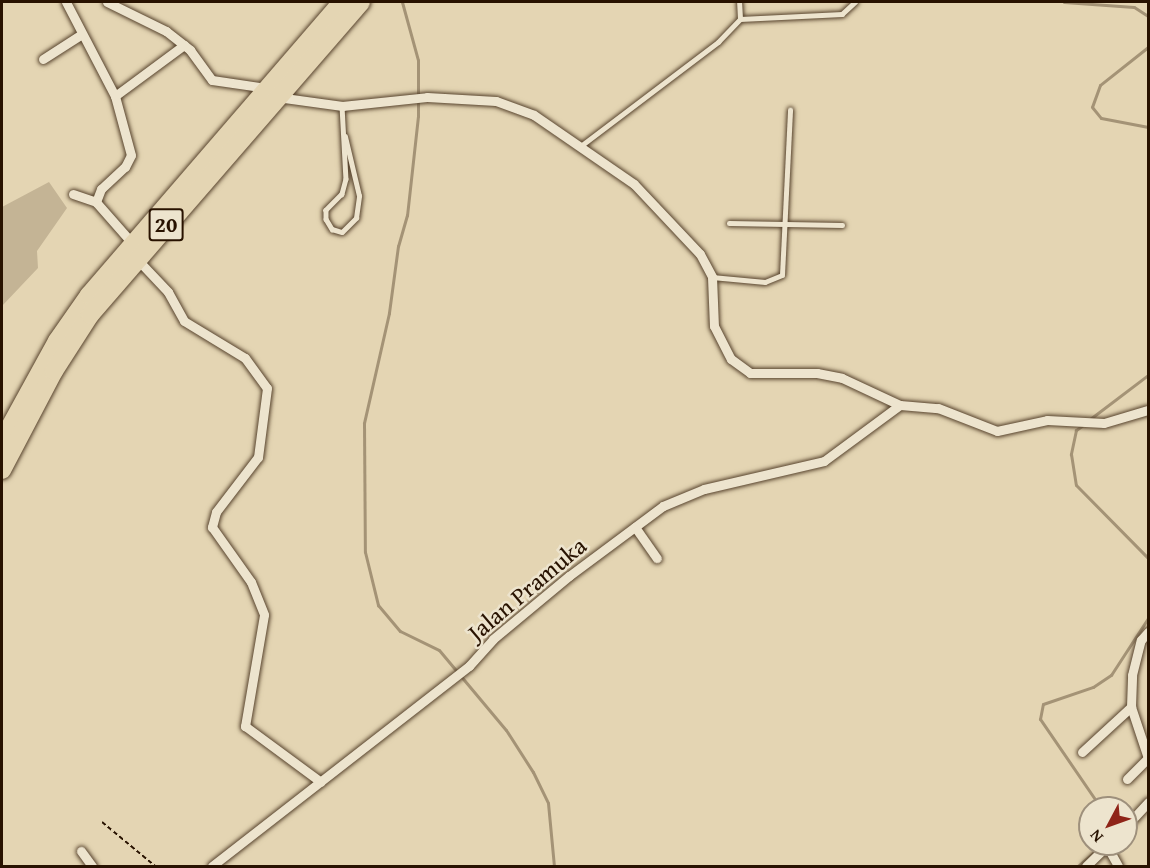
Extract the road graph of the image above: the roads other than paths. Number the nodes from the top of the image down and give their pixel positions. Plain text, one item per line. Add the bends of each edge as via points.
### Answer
1 (66, 2) edge
2 (107, 2) edge
3 (342, 2) edge
4 (361, 2) edge
5 (739, 2) edge
6 (855, 2) edge
7 (740, 19) junction
8 (82, 34) junction
9 (184, 45) junction
10 (43, 59) dead end
11 (271, 93) junction
12 (115, 96) junction
13 (342, 106) junction
14 (790, 110) dead end
15 (345, 137) junction
16 (582, 145) junction
17 (73, 194) dead end
18 (96, 202) junction
19 (729, 223) dead end
20 (785, 225) junction
21 (842, 225) dead end
22 (134, 250) junction
23 (712, 277) junction
24 (900, 405) junction
25 (1149, 410) edge
26 (2, 441) edge
27 (2, 470) edge
28 (635, 527) junction
29 (657, 558) dead end
30 (1149, 632) edge
31 (1131, 707) junction
32 (1082, 752) dead end
33 (1127, 779) dead end
34 (321, 782) junction
35 (1149, 802) edge
36 (1138, 813) edge
37 (81, 851) dead end
38 (1097, 856) edge
39 (215, 866) edge
40 (92, 867) edge
41 (1086, 867) edge

1 - 8 street
2 - 9 street via 151,21
3 - 11 highway, 20
4 - 11 highway, 20
5 - 7 lane
6 - 7 lane via 842,14
7 - 16 lane via 718,42
8 - 10 street
8 - 12 street
9 - 11 street via 212,80
9 - 12 street
11 - 13 street
11 - 22 highway, 20
12 - 18 street via 130,155 125,167 100,189
13 - 15 lane
13 - 16 street via 427,97 510,104
14 - 20 lane
15 - 15 lane via 359,196 356,218 342,232 332,229 326,210 345,188
16 - 23 street via 642,192 700,254
17 - 18 street
18 - 22 street
19 - 20 lane
20 - 21 lane
20 - 23 lane via 784,269 777,279 765,282
22 - 26 highway, 20 via 57,341
22 - 27 highway, 20 via 75,335
22 - 34 street via 168,292 184,321 245,358 267,388 258,457 216,512 212,527 251,582 264,615 257,675 245,726
23 - 24 street via 714,326 740,368 772,375 817,373 843,378
24 - 25 street via 938,408 997,430 1047,420 1104,423
24 - 28 street, Jalan Pramuka via 824,461 705,489 663,506
28 - 29 street
28 - 34 street, Jalan Pramuka via 493,639 469,666
30 - 31 street via 1142,640 1132,675
31 - 32 street
31 - 33 street via 1148,759
34 - 39 street, Jalan Pramuka
35 - 36 street
37 - 40 street
38 - 41 street

